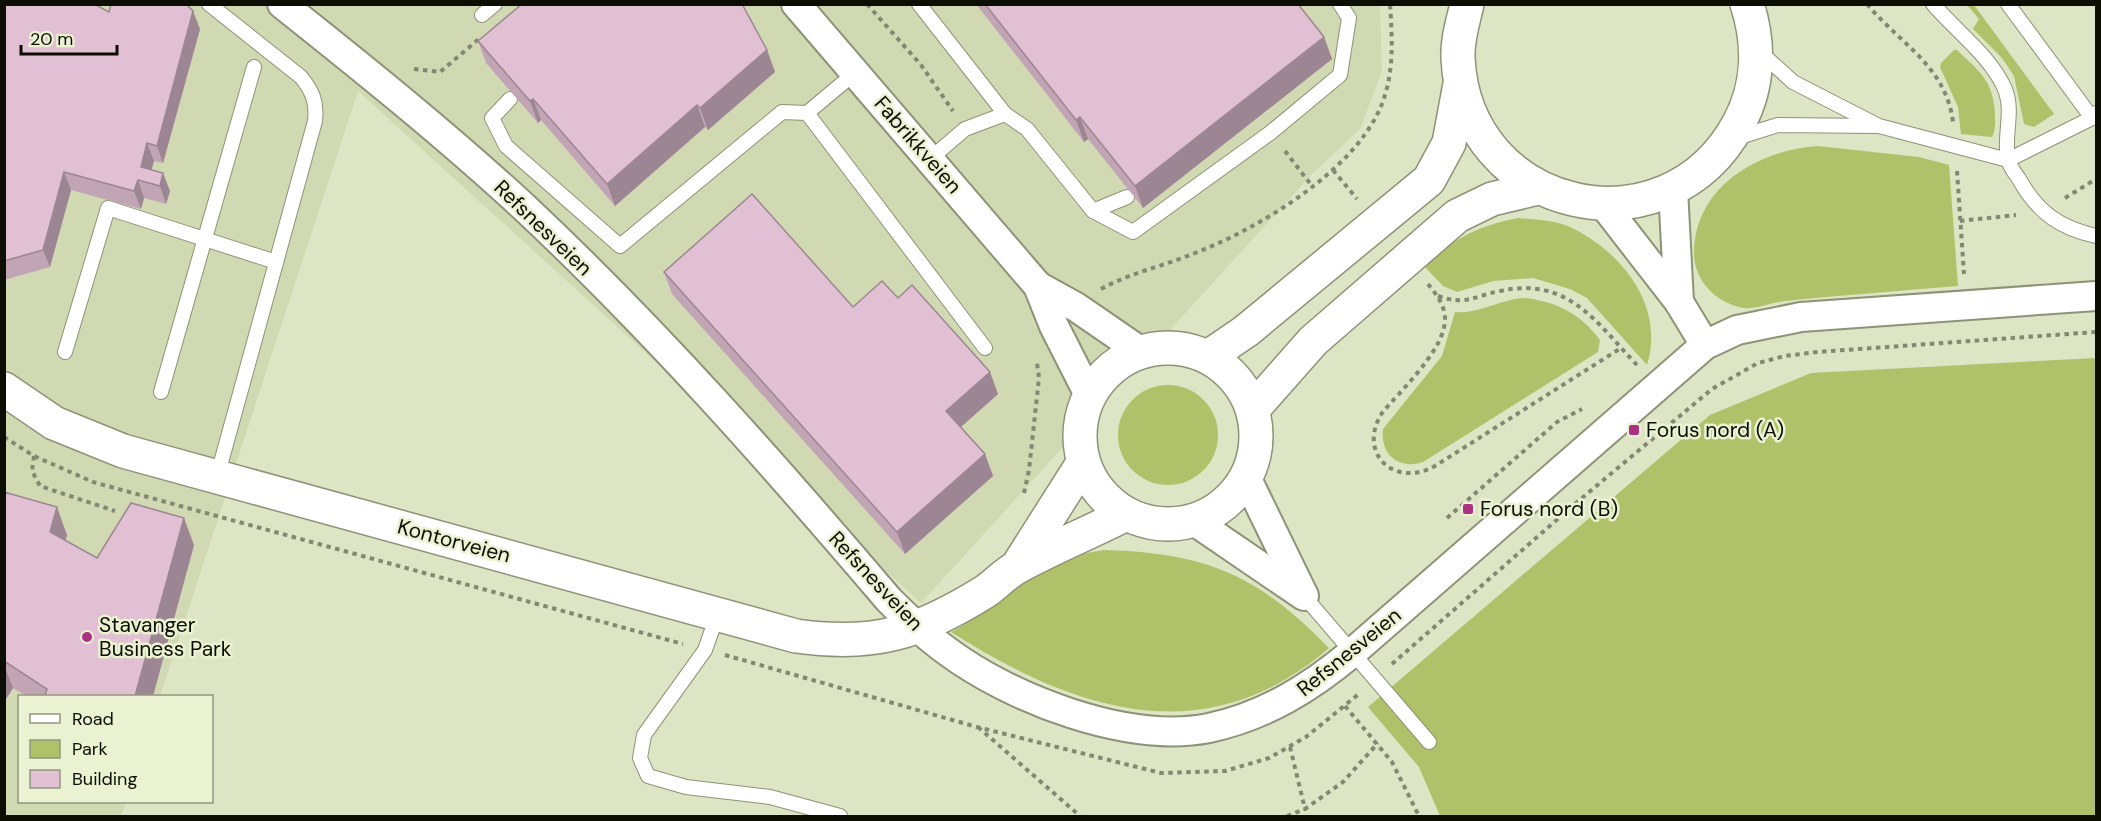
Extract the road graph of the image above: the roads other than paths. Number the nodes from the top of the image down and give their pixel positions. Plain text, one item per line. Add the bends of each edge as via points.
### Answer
1 (209, 4) edge
2 (282, 4) edge
3 (495, 4) edge
4 (796, 4) edge
5 (919, 4) edge
6 (1340, 4) edge
7 (1467, 4) edge
8 (1932, 4) edge
9 (2008, 4) edge
10 (482, 15) dead end
11 (1755, 20) edge
12 (254, 67) dead end
13 (856, 72) junction
14 (1461, 82) junction
15 (510, 99) edge
16 (807, 113) junction
17 (1005, 114) junction
18 (2094, 115) edge
19 (1879, 126) junction
20 (1730, 140) junction
21 (930, 159) junction
22 (2008, 160) junction
23 (1538, 188) junction
24 (1673, 189) junction
25 (1127, 197) edge
26 (1603, 204) junction
27 (1093, 211) junction
28 (2097, 236) edge
29 (206, 241) junction
30 (276, 262) junction
31 (1038, 286) junction
32 (2097, 296) edge
33 (1679, 302) junction
34 (1705, 345) junction
35 (986, 348) dead end
36 (1140, 351) junction
37 (65, 352) dead end
38 (1208, 357) junction
39 (4, 389) edge
40 (161, 392) dead end
41 (1089, 395) junction
42 (1253, 409) junction
43 (1083, 463) junction
44 (217, 477) junction
45 (1246, 477) junction
46 (1126, 514) junction
47 (1194, 521) junction
48 (1017, 567) junction
49 (1304, 596) junction
50 (718, 613) junction
51 (917, 627) junction
52 (1353, 652) junction
53 (1429, 742) dead end
54 (840, 816) edge

1 - 30 lane via 294,71 312,90 317,106
2 - 51 street, Refsnesveien via 384,86 542,225 715,401
3 - 10 lane
4 - 13 street, Fabrikkveien
5 - 17 lane
6 - 27 lane via 1349,18 1340,75 1270,133 1133,232
7 - 14 street via 1458,56
8 - 22 lane via 1989,63 2005,89 2010,123
9 - 18 lane
11 - 19 lane via 1794,82
11 - 20 street via 1754,81 1745,112
12 - 29 lane
13 - 16 lane
13 - 21 street, Fabrikkveien
14 - 23 street via 1468,109 1485,140 1516,173
14 - 38 street via 1449,143 1429,180 1246,331
15 - 16 lane via 492,118 506,146 620,246 782,112
16 - 35 lane
17 - 21 lane via 965,129
17 - 27 lane via 1027,129
18 - 22 lane
19 - 20 lane via 1778,125
19 - 22 lane
20 - 24 street via 1714,159
21 - 31 street, Fabrikkveien
22 - 28 lane via 2042,212 2074,231
23 - 26 street via 1580,202
23 - 42 street via 1492,199 1457,216 1313,341
24 - 26 street via 1642,200
24 - 33 street
25 - 27 lane
26 - 33 street
29 - 30 lane
29 - 37 lane via 108,208
29 - 40 lane
30 - 44 lane
31 - 36 street, Fabrikkveien
31 - 41 street, Fabrikkveien
32 - 34 street, Refsnesveien via 1801,317 1737,330
33 - 34 street
34 - 52 street, Refsnesveien
36 - 38 street via 1175,347
36 - 41 street via 1110,368
38 - 42 street via 1236,378
39 - 44 street, Kontorveien via 54,423 84,437
41 - 43 street via 1079,428
42 - 45 street via 1256,444
43 - 46 street via 1100,493
43 - 48 street
44 - 50 street, Kontorveien
45 - 47 street via 1225,504
45 - 49 street
46 - 47 street via 1159,524
46 - 48 street
47 - 49 street
48 - 51 street, Kontorveien via 958,608
49 - 52 lane
50 - 51 street, Kontorveien via 796,636 846,641 892,636
50 - 54 lane via 705,650 644,735 640,758 648,776 686,787 770,797
51 - 52 street, Refsnesveien via 948,652 1018,692 1132,728 1206,728 1262,711 1299,693
52 - 53 lane

